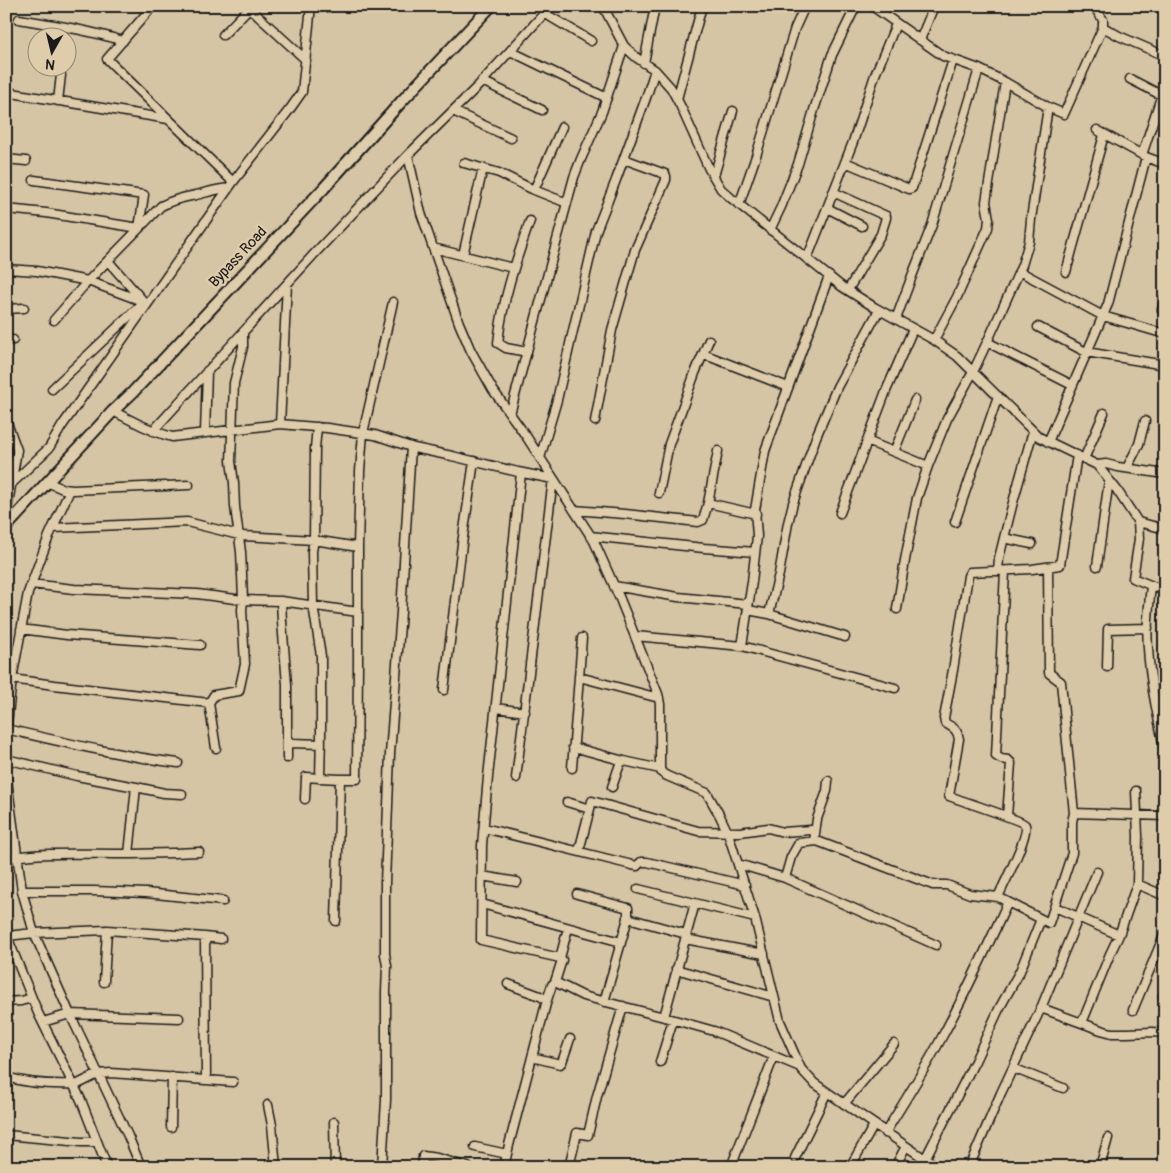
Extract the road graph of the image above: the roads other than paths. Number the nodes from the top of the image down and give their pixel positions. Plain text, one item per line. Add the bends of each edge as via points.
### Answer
1 (153, 6) edge
2 (311, 6) edge
3 (491, 6) edge
4 (551, 6) edge
5 (603, 6) edge
6 (654, 6) edge
7 (702, 6) edge
8 (804, 6) edge
9 (856, 6) edge
10 (872, 6) edge
11 (934, 6) edge
12 (1094, 6) edge
13 (249, 7) edge
14 (544, 13) junction
15 (19, 19) dead end
16 (896, 24) junction
17 (1103, 27) junction
18 (223, 35) dead end
19 (920, 40) junction
20 (123, 41) junction
21 (591, 41) dead end
22 (624, 46) junction
23 (510, 51) junction
24 (1165, 56) edge
25 (306, 60) junction
26 (953, 60) junction
27 (644, 63) junction
28 (655, 70) junction
29 (978, 70) junction
30 (61, 78) edge
31 (1130, 79) dead end
32 (482, 82) junction
33 (1005, 82) junction
34 (1165, 85) edge
35 (6, 92) edge
36 (1161, 96) junction
37 (607, 98) junction
38 (677, 99) junction
39 (58, 100) junction
40 (1048, 107) junction
41 (542, 110) dead end
42 (453, 111) junction
43 (733, 111) dead end
44 (168, 119) junction
45 (562, 127) dead end
46 (1097, 130) dead end
47 (1104, 135) junction
48 (511, 138) dead end
49 (408, 156) junction
50 (1144, 156) junction
51 (6, 159) edge
52 (624, 159) junction
53 (26, 161) dead end
54 (464, 162) dead end
55 (845, 162) junction
56 (1165, 164) edge
57 (483, 168) junction
58 (714, 176) junction
59 (34, 180) dead end
60 (231, 185) junction
61 (534, 190) junction
62 (833, 192) junction
63 (567, 203) junction
64 (739, 205) junction
65 (827, 208) junction
66 (6, 209) edge
67 (530, 221) dead end
68 (862, 226) dead end
69 (139, 228) junction
70 (770, 230) junction
71 (433, 248) junction
72 (462, 256) junction
73 (807, 259) junction
74 (108, 261) junction
75 (6, 268) edge
76 (513, 268) junction
77 (1019, 271) junction
78 (1066, 272) dead end
79 (829, 276) junction
80 (88, 281) junction
81 (287, 284) junction
82 (848, 290) junction
83 (1165, 298) edge
84 (393, 302) dead end
85 (145, 303) junction
86 (6, 308) edge
87 (24, 308) dead end
88 (879, 310) junction
89 (1162, 310) dead end
90 (1102, 316) junction
91 (896, 319) junction
92 (54, 320) dead end
93 (1038, 327) dead end
94 (913, 329) junction
95 (243, 332) junction
96 (1165, 334) edge
97 (709, 340) dead end
98 (934, 340) junction
99 (987, 342) junction
100 (527, 352) junction
101 (1086, 352) junction
102 (703, 354) junction
103 (1165, 365) edge
104 (207, 371) junction
105 (973, 372) junction
106 (1072, 385) junction
107 (788, 387) junction
108 (52, 389) dead end
109 (998, 396) junction
110 (915, 400) dead end
111 (112, 411) junction
112 (1104, 413) dead end
113 (510, 414) junction
114 (6, 420) edge
115 (596, 421) dead end
116 (1146, 421) dead end
117 (280, 424) junction
118 (317, 427) junction
119 (233, 429) junction
120 (153, 431) junction
121 (1033, 431) junction
122 (204, 433) junction
123 (363, 433) junction
124 (867, 441) junction
125 (1048, 442) junction
126 (411, 447) junction
127 (718, 450) dead end
128 (894, 452) junction
129 (1080, 457) junction
130 (540, 458) junction
131 (474, 461) junction
132 (1097, 465) junction
133 (928, 466) junction
134 (1127, 468) junction
135 (521, 473) junction
136 (1165, 474) edge
137 (553, 479) junction
138 (9, 480) edge
139 (1109, 480) junction
140 (47, 482) junction
141 (189, 484) dead end
142 (6, 488) edge
143 (70, 490) junction
144 (659, 493) dead end
145 (708, 503) junction
146 (574, 510) junction
147 (840, 513) dead end
148 (756, 514) junction
149 (6, 516) edge
150 (955, 522) dead end
151 (1138, 522) junction
152 (6, 527) edge
153 (53, 528) junction
154 (1165, 529) edge
155 (239, 535) junction
156 (590, 536) junction
157 (1004, 538) junction
158 (314, 540) junction
159 (1032, 544) dead end
160 (358, 547) junction
161 (755, 552) junction
162 (1097, 566) dead end
163 (1048, 567) junction
164 (1001, 571) junction
165 (31, 584) junction
166 (614, 586) junction
167 (1151, 586) junction
168 (1165, 591) edge
169 (243, 600) junction
170 (281, 601) junction
171 (313, 605) junction
172 (748, 607) junction
173 (897, 609) dead end
174 (358, 612) junction
175 (769, 614) junction
176 (1148, 628) junction
177 (21, 629) junction
178 (635, 636) junction
179 (845, 637) dead end
180 (582, 638) dead end
181 (200, 645) dead end
182 (742, 646) junction
183 (1107, 667) dead end
184 (579, 678) junction
185 (12, 679) junction
186 (895, 688) dead end
187 (444, 690) dead end
188 (659, 698) junction
189 (210, 703) junction
190 (496, 708) junction
191 (525, 712) junction
192 (6, 731) edge
193 (291, 743) dead end
194 (321, 744) junction
195 (573, 747) junction
196 (216, 748) dead end
197 (1165, 752) edge
198 (287, 758) dead end
199 (6, 759) edge
200 (621, 761) junction
201 (178, 762) dead end
202 (572, 768) dead end
203 (660, 769) junction
204 (6, 773) edge
205 (320, 778) junction
206 (516, 778) dead end
207 (340, 779) junction
208 (828, 782) dead end
209 (136, 787) junction
210 (612, 787) dead end
211 (1136, 790) dead end
212 (182, 794) dead end
213 (305, 799) dead end
214 (567, 802) dead end
215 (590, 809) junction
216 (1074, 813) junction
217 (1137, 814) junction
218 (1007, 816) junction
219 (1165, 816) edge
220 (484, 828) junction
221 (811, 830) dead end
222 (728, 833) junction
223 (814, 841) junction
224 (579, 851) junction
225 (199, 852) dead end
226 (129, 854) junction
227 (17, 856) junction
228 (6, 858) edge
229 (738, 864) junction
230 (1097, 872) dead end
231 (482, 876) junction
232 (785, 878) junction
233 (517, 882) dead end
234 (1137, 884) junction
235 (745, 885) junction
236 (638, 889) dead end
237 (22, 891) junction
238 (577, 894) dead end
239 (1165, 896) edge
240 (998, 897) junction
241 (223, 901) dead end
242 (1008, 902) junction
243 (695, 903) junction
244 (482, 904) junction
245 (1055, 907) junction
246 (1078, 917) junction
247 (628, 918) junction
248 (755, 918) junction
249 (1041, 919) junction
250 (336, 921) dead end
251 (568, 928) junction
252 (107, 930) junction
253 (34, 933) junction
254 (1165, 933) edge
255 (7, 935) edge
256 (1119, 935) junction
257 (686, 936) junction
258 (205, 937) junction
259 (221, 939) dead end
260 (621, 942) junction
261 (936, 945) dead end
262 (764, 954) junction
263 (560, 958) junction
264 (676, 969) junction
265 (104, 982) dead end
266 (555, 982) junction
267 (508, 984) dead end
268 (774, 997) junction
269 (32, 998) junction
270 (547, 1000) junction
271 (6, 1002) edge
272 (604, 1002) junction
273 (623, 1006) junction
274 (1041, 1008) junction
275 (1132, 1010) dead end
276 (70, 1014) junction
277 (664, 1017) junction
278 (179, 1018) dead end
279 (673, 1020) junction
280 (43, 1022) junction
281 (1082, 1023) junction
282 (1165, 1032) edge
283 (570, 1039) dead end
284 (894, 1044) dead end
285 (774, 1056) junction
286 (532, 1057) junction
287 (660, 1062) dead end
288 (800, 1067) junction
289 (1013, 1068) junction
290 (98, 1074) junction
291 (6, 1077) edge
292 (172, 1077) junction
293 (206, 1079) junction
294 (233, 1082) dead end
295 (73, 1085) junction
296 (1062, 1088) dead end
297 (827, 1092) junction
298 (844, 1104) junction
299 (268, 1105) dead end
300 (334, 1122) dead end
301 (874, 1125) junction
302 (171, 1127) dead end
303 (886, 1133) junction
304 (6, 1135) edge
305 (1108, 1138) dead end
306 (97, 1142) junction
307 (906, 1146) junction
308 (476, 1147) dead end
309 (507, 1154) junction
310 (795, 1158) dead end
311 (925, 1159) junction
312 (107, 1167) edge
313 (141, 1167) edge
314 (276, 1167) edge
315 (335, 1167) edge
316 (382, 1167) edge
317 (422, 1167) edge
318 (468, 1167) edge
319 (504, 1167) edge
320 (569, 1167) edge
321 (731, 1167) edge
322 (850, 1167) edge
323 (895, 1167) edge
324 (940, 1167) edge
325 (969, 1167) edge
326 (1100, 1167) edge

1 - 20 street
2 - 25 street
3 - 111 main road, Bypass Road via 134,392
4 - 14 street
5 - 22 street
6 - 27 street
7 - 38 street
8 - 64 street
9 - 70 street via 832,55 798,164
10 - 16 street
11 - 19 street
12 - 17 street via 1103,20
13 - 18 street
13 - 25 street
14 - 21 street
14 - 23 street
15 - 20 street via 78,28
16 - 19 street
16 - 55 street
17 - 24 street
17 - 40 street via 1064,114
19 - 26 street
20 - 44 street via 107,59
22 - 27 street
22 - 37 street
23 - 32 street
23 - 37 street
25 - 60 street via 302,92
26 - 29 street
26 - 55 street via 912,188
27 - 28 street
28 - 38 street
28 - 52 street
29 - 33 street
29 - 91 street via 932,226
30 - 39 street
31 - 36 street
32 - 41 street
32 - 42 street
33 - 40 street
33 - 98 street via 986,202 988,228
34 - 36 street
35 - 39 street
36 - 50 street
37 - 63 street via 574,177
38 - 58 street
39 - 44 street
40 - 77 street via 1029,242
42 - 48 street
42 - 49 street
43 - 58 street
44 - 60 street
45 - 61 street
46 - 47 street
47 - 50 street
47 - 78 street
49 - 71 street via 421,214
49 - 81 street
50 - 56 street
50 - 90 street via 1113,288
51 - 53 street
52 - 115 street via 664,174 666,180 635,250 612,330
52 - 130 street via 596,231
54 - 57 street
55 - 62 street
57 - 61 street
57 - 72 street
58 - 64 street
59 - 69 street via 144,195
60 - 69 street via 174,199 161,206
60 - 85 street
61 - 63 street
62 - 65 street
62 - 82 street via 886,216 881,234
63 - 100 street
64 - 70 street
65 - 68 street
65 - 73 street
66 - 69 street
67 - 76 street
69 - 74 street
70 - 73 street
71 - 72 street
71 - 113 street via 471,351
72 - 76 street
73 - 79 street
74 - 80 street
74 - 85 street
75 - 80 street
76 - 100 street via 498,343
77 - 90 street
77 - 99 street
79 - 82 street
79 - 107 street
80 - 85 street
80 - 92 street
81 - 95 street
81 - 117 street
82 - 88 street
83 - 89 street
84 - 123 street
85 - 108 street
85 - 138 street via 49,448
86 - 87 street
88 - 91 street
88 - 175 street via 837,387 816,437 793,504
90 - 96 street
90 - 101 street
91 - 94 street
93 - 101 street
94 - 98 street
94 - 124 street
95 - 104 street
95 - 119 street via 243,347 234,383
97 - 102 street
98 - 105 street
99 - 105 street
99 - 106 street
100 - 113 street
101 - 103 street
101 - 106 street
102 - 107 street
102 - 144 street via 669,444
104 - 120 street
104 - 122 street
105 - 109 street
105 - 133 street
106 - 125 street
107 - 148 street via 765,451
109 - 121 street
109 - 150 street
110 - 128 street
111 - 120 street
111 - 140 main road, Bypass Road
112 - 129 street
113 - 130 street
114 - 138 street via 17,450
116 - 134 street
117 - 118 street
117 - 119 street
118 - 123 street
118 - 158 street
119 - 122 street
119 - 155 street via 231,461
120 - 122 street via 172,437
121 - 125 street
121 - 157 street
123 - 126 street
123 - 160 street
124 - 128 street
124 - 147 street
125 - 129 street
126 - 131 street
126 - 316 street via 390,754 385,883 386,1100
127 - 145 street
128 - 133 street
129 - 132 street
129 - 163 street via 1060,565
130 - 137 street
131 - 135 street
131 - 187 street
132 - 134 street
132 - 139 street
133 - 173 street via 917,498
134 - 136 street
135 - 137 street
135 - 190 street
137 - 146 street
137 - 191 street
138 - 142 street
138 - 149 street
139 - 151 street
139 - 162 street
140 - 143 street
140 - 152 main road, Bypass Road
141 - 143 street
143 - 153 street
145 - 146 street via 704,520 698,522
145 - 148 street
146 - 156 street
148 - 161 street
151 - 154 street
151 - 167 street via 1134,578
153 - 155 street via 187,522
153 - 165 street
155 - 158 street
155 - 169 street
156 - 161 street
156 - 166 street
157 - 159 street
157 - 164 street via 999,558
158 - 160 street
158 - 171 street
160 - 174 street
161 - 172 street
163 - 164 street
163 - 216 street via 1049,673 1061,682
164 - 218 street via 996,756 1011,763
164 - 218 street via 970,572 968,576 944,718 945,723 958,732 959,739 949,796
165 - 169 street via 197,594
165 - 177 street
166 - 172 street
166 - 178 street
167 - 168 street
167 - 176 street
169 - 170 street
169 - 189 street via 245,664 239,691 214,694
170 - 171 street
170 - 198 street via 287,685
171 - 174 street
171 - 194 street via 321,656
172 - 175 street
172 - 182 street
174 - 207 street via 357,779
175 - 179 street
176 - 183 street via 1108,629
176 - 197 street via 1154,703
177 - 181 street via 67,636
177 - 185 street
178 - 182 street
178 - 188 street
180 - 184 street
182 - 186 street
184 - 188 street
184 - 195 street
185 - 189 street
185 - 192 street
188 - 203 street
189 - 196 street
190 - 191 street
190 - 220 street
191 - 206 street
192 - 201 street via 152,760
193 - 194 street
194 - 205 street
195 - 200 street
195 - 202 street
199 - 209 street
200 - 203 street
200 - 210 street
203 - 222 street via 667,776 706,793
204 - 227 street
205 - 207 street
205 - 213 street via 306,777
207 - 250 street
208 - 223 street
209 - 212 street
209 - 226 street
211 - 217 street
214 - 215 street
215 - 222 street via 592,802 698,831
215 - 224 street
216 - 217 street
216 - 245 street via 1072,853
217 - 219 street
217 - 234 street
218 - 240 street via 1023,823 1026,828
220 - 224 street
220 - 231 street
221 - 222 street via 783,832 768,828
222 - 229 street
223 - 232 street via 799,843
223 - 240 street via 933,885 948,885 970,894
224 - 235 street via 637,866 647,862
225 - 226 street
226 - 227 street
227 - 228 street
227 - 237 street
229 - 232 street
229 - 235 street
230 - 246 street
231 - 233 street
231 - 244 street
232 - 261 street
234 - 239 street
234 - 256 street
235 - 248 street
236 - 243 street
237 - 241 street via 137,893
237 - 253 street
238 - 247 street via 628,908
240 - 242 street
242 - 249 street
242 - 303 street via 953,1017
243 - 248 street
243 - 257 street
244 - 251 street
244 - 263 street via 481,940
245 - 246 street
245 - 249 street via 1049,922
246 - 256 street
246 - 274 street
247 - 257 street
247 - 260 street
248 - 262 street
249 - 311 street via 1020,971
251 - 260 street
251 - 263 street
252 - 253 street
252 - 258 street
252 - 265 street
253 - 255 street
253 - 276 street
254 - 275 street
255 - 269 street
256 - 281 street
257 - 262 street
257 - 264 street
258 - 259 street
258 - 293 street
260 - 272 street
262 - 268 street
263 - 266 street
264 - 268 street
264 - 277 street
266 - 270 street
266 - 272 street
267 - 270 street
268 - 288 street via 780,1021
269 - 271 street
269 - 280 street
270 - 286 street
272 - 273 street
273 - 277 street
273 - 320 street via 588,1135 578,1133
274 - 281 street
274 - 289 street
276 - 278 street
276 - 280 street
276 - 290 street
277 - 279 street
279 - 285 street via 714,1031
279 - 287 street
280 - 295 street
281 - 282 street via 1112,1033
283 - 286 street via 560,1064
284 - 298 street
285 - 288 street
285 - 321 street
286 - 309 street
288 - 297 street
289 - 296 street
289 - 325 street
290 - 292 street
290 - 295 street
290 - 313 street
291 - 295 street
292 - 293 street
292 - 302 street
293 - 294 street
295 - 306 street
297 - 298 street
297 - 310 street
298 - 301 street
299 - 314 street
300 - 315 street
301 - 303 street
301 - 322 street
303 - 307 street
304 - 306 street
305 - 326 street
306 - 312 street
307 - 311 street
307 - 323 street
308 - 309 street
309 - 319 street
311 - 324 street
317 - 318 street via 423,1156

